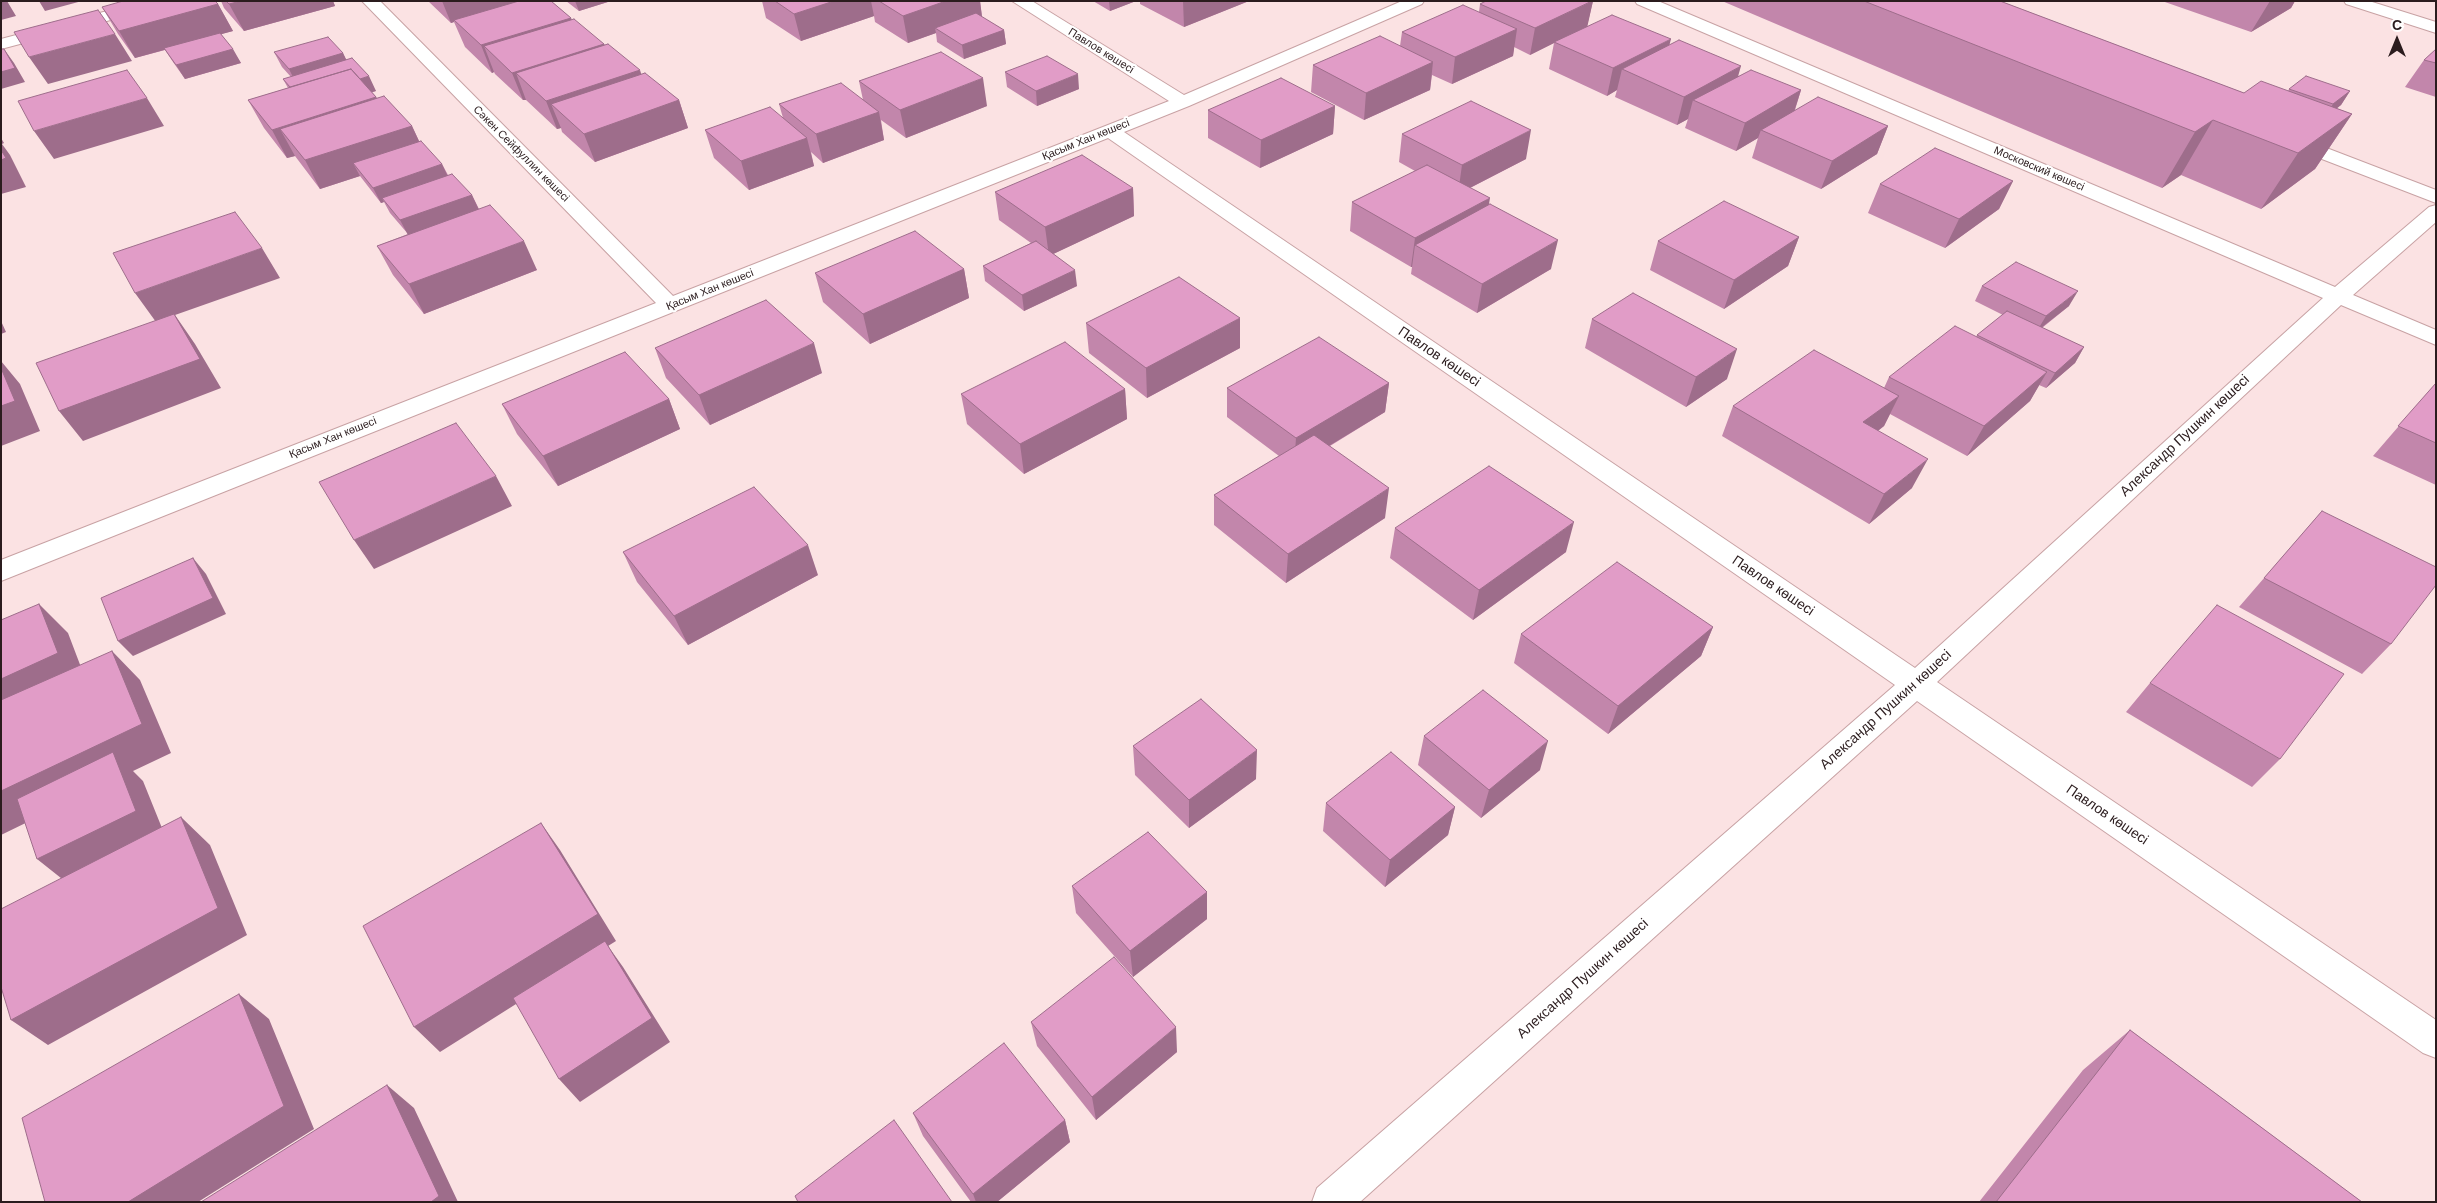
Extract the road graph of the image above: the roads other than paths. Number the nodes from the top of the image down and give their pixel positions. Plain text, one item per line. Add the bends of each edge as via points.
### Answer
1 (165, 1) edge
2 (370, 1) edge
3 (1020, 1) edge
4 (1416, 1) edge
5 (1643, 1) edge
6 (2352, 1) edge
7 (2436, 28) edge
8 (1, 44) edge
9 (1183, 102) junction
10 (1110, 131) junction
11 (2274, 134) edge
12 (2436, 197) edge
13 (2436, 211) edge
14 (2338, 296) junction
15 (671, 306) junction
16 (2436, 338) edge
17 (1, 571) edge
18 (1916, 684) junction
19 (2436, 1041) edge
20 (1331, 1202) edge

1 - 8 street
2 - 15 street, Сәкен Сейфуллин көшесі
3 - 9 street, Павлов көшесі
4 - 9 street, Қасым Хан көшесі
5 - 14 street, Московский көшесі
6 - 7 street
9 - 10 street, Қасым Хан көшесі
10 - 15 street, Қасым Хан көшесі
10 - 18 street, Павлов көшесі
11 - 12 street
13 - 14 street, Александр Пушкин көшесі
14 - 16 street, Московский көшесі
14 - 18 street, Александр Пушкин көшесі
15 - 17 street, Қасым Хан көшесі
18 - 19 street, Павлов көшесі
18 - 20 street, Александр Пушкин көшесі

